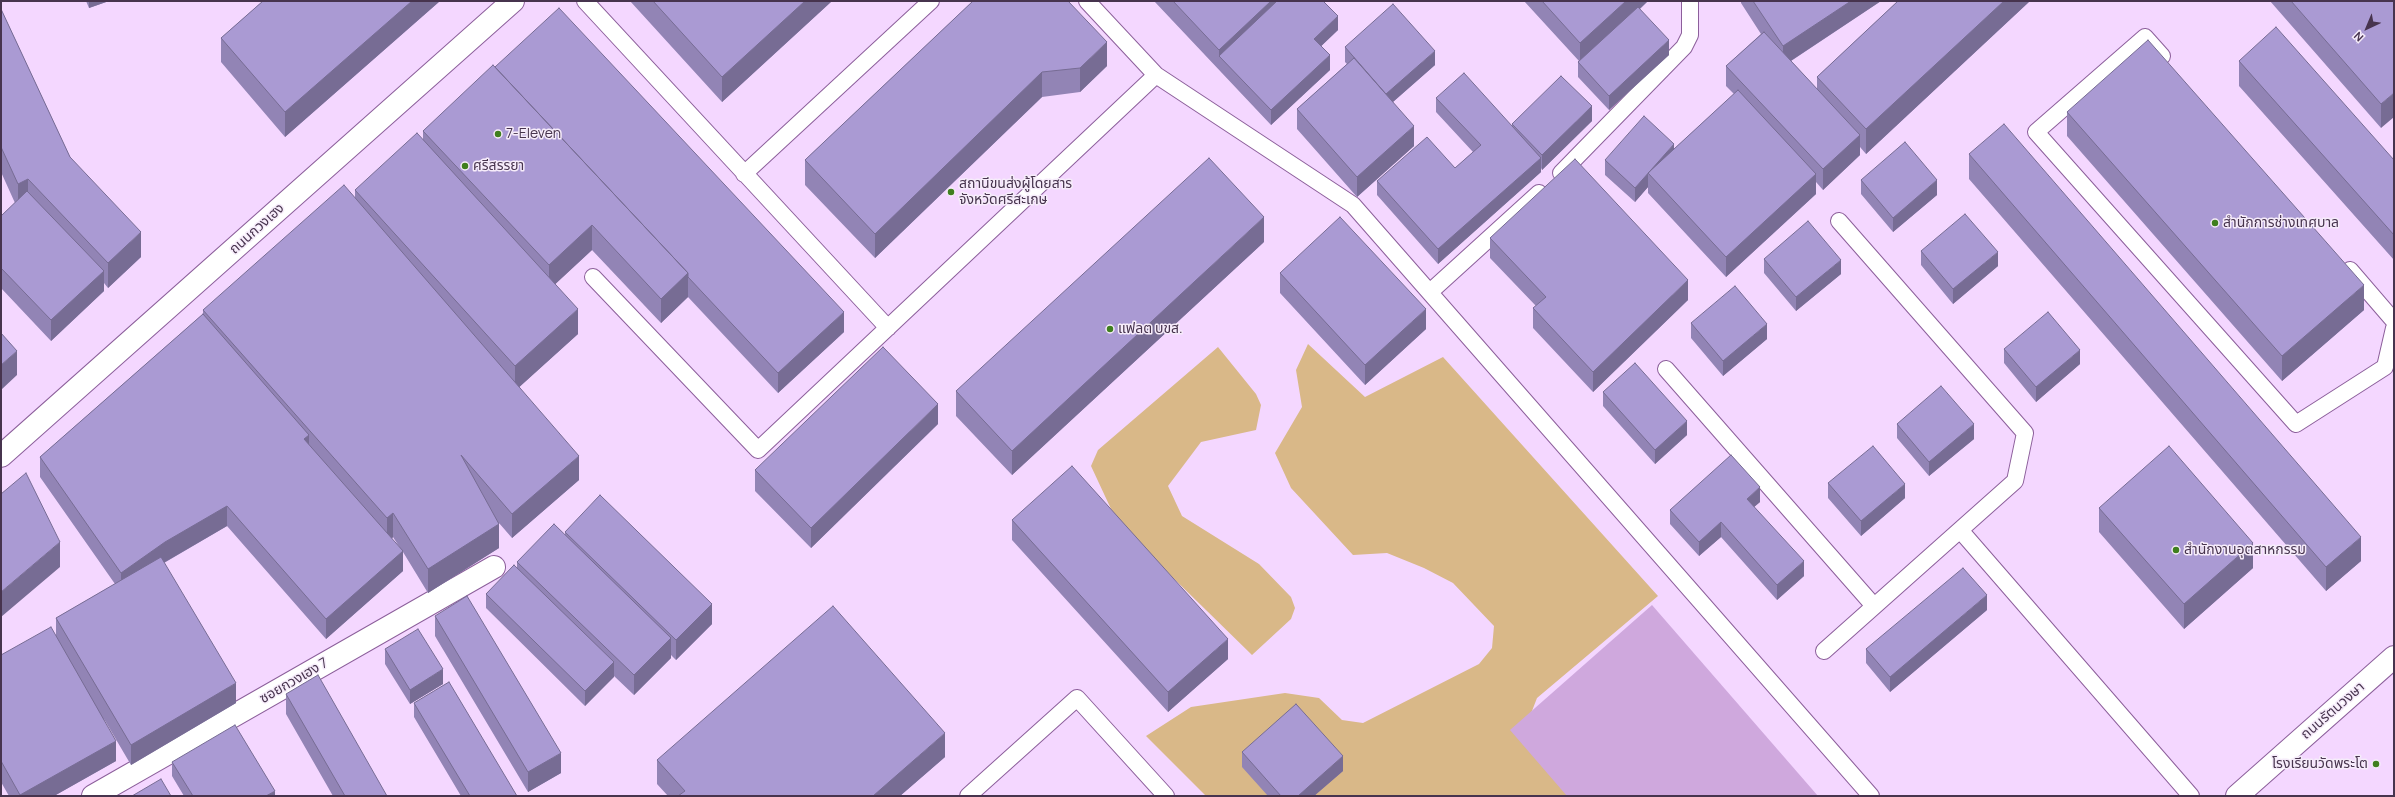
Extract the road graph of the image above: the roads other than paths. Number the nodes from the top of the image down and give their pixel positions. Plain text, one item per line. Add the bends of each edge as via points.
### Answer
1 (513, 1) edge
2 (585, 1) edge
3 (930, 1) edge
4 (1087, 1) edge
5 (1690, 1) edge
6 (2171, 67) edge
7 (1156, 75) junction
8 (744, 174) junction
9 (1839, 221) dead end
10 (2337, 256) edge
11 (593, 277) dead end
12 (1430, 292) junction
13 (2394, 321) edge
14 (888, 328) junction
15 (2394, 328) edge
16 (1666, 369) dead end
17 (2390, 371) edge
18 (1, 456) edge
19 (1960, 530) junction
20 (494, 567) dead end
21 (1874, 606) junction
22 (1824, 651) dead end
23 (2394, 657) edge
24 (93, 796) edge
25 (968, 796) edge
26 (1166, 796) edge
27 (1871, 796) edge
28 (2191, 796) edge
29 (2237, 796) edge

1 - 18 street, ถนนกวงเฮง
2 - 8 lane
3 - 8 lane
4 - 7 lane
5 - 12 lane via 1690,35 1684,48 1567,167
6 - 17 lane via 2145,37 2036,132 2296,424
7 - 12 lane via 1353,204
7 - 14 lane
8 - 14 lane
9 - 19 lane via 2026,433 2015,481
10 - 13 lane
11 - 14 lane via 758,450
12 - 27 lane
15 - 17 lane
16 - 21 lane
19 - 21 lane
19 - 28 lane
20 - 24 street, ซอยกวงเฮง 7
21 - 22 lane
23 - 29 street, ถนนรัตนวงษา
25 - 26 lane via 1077,698

